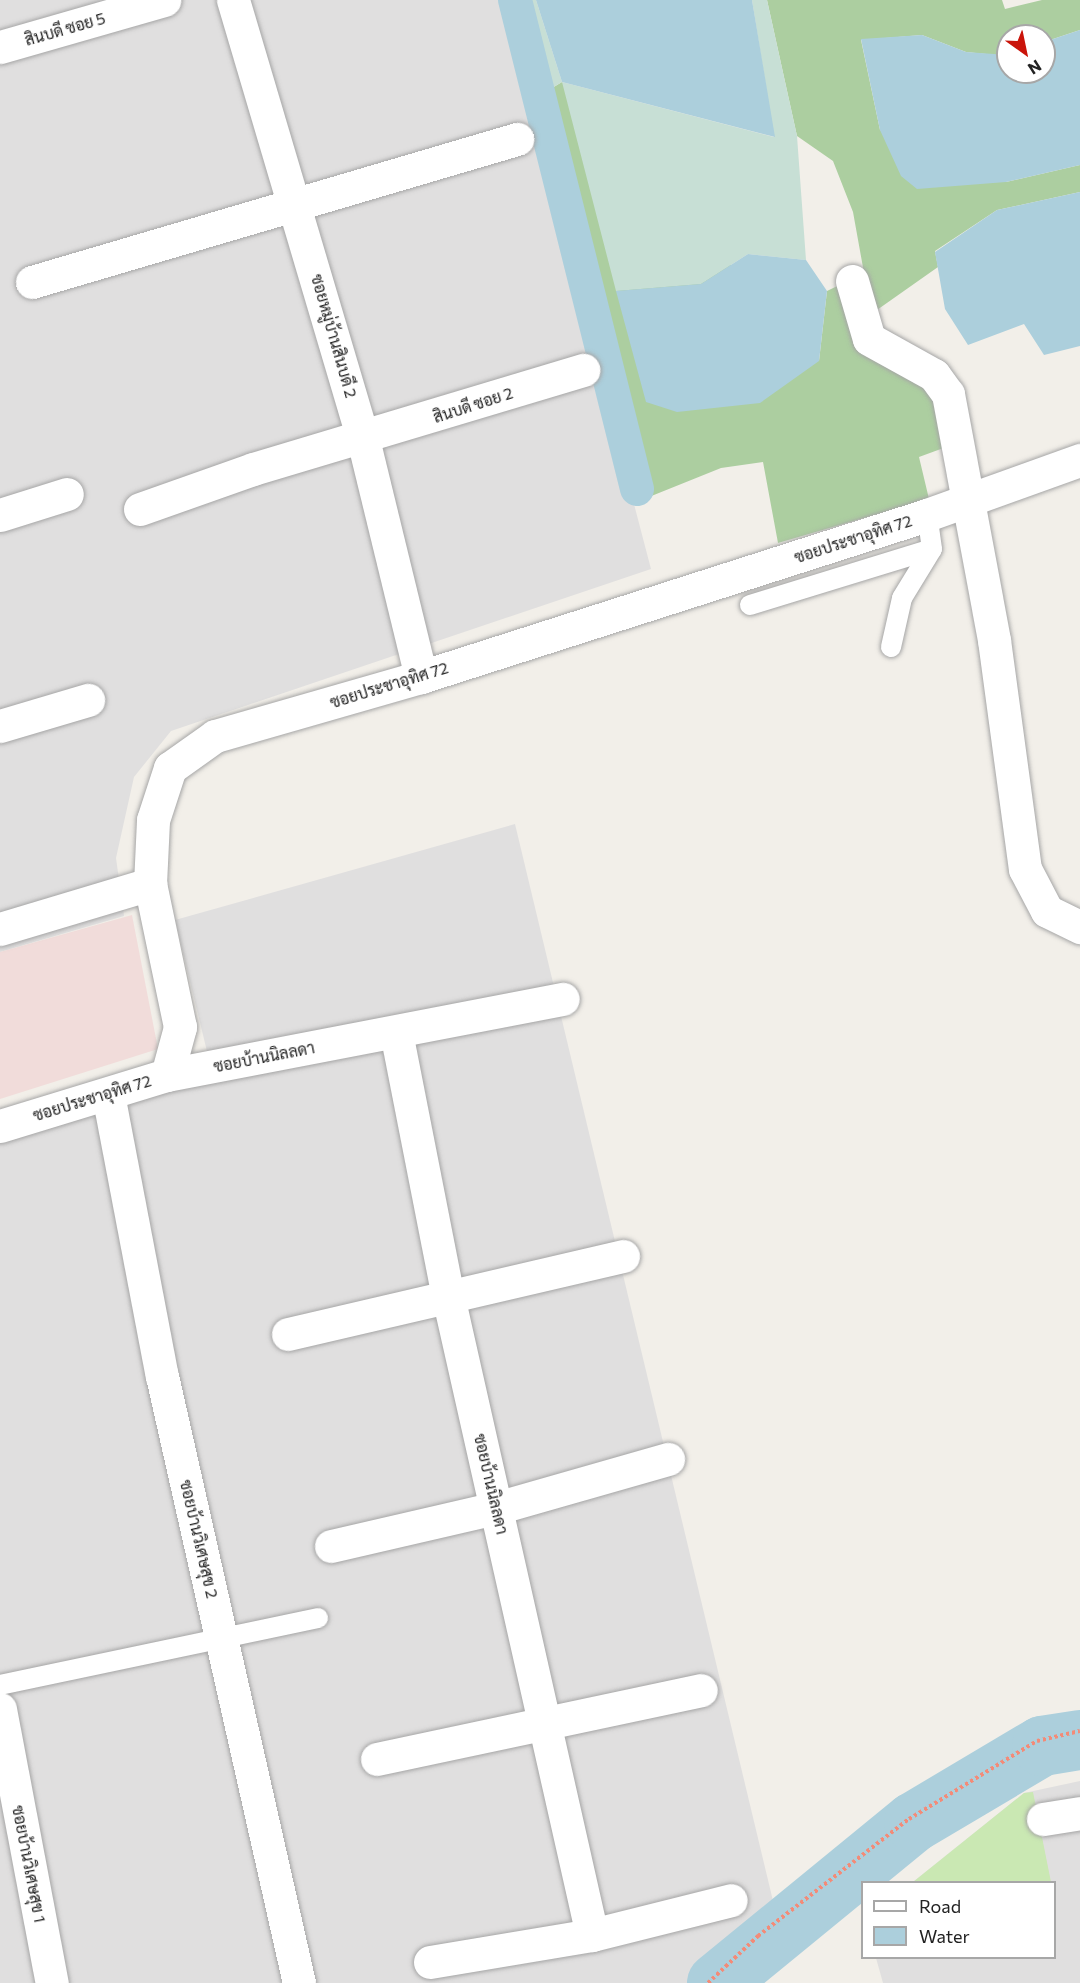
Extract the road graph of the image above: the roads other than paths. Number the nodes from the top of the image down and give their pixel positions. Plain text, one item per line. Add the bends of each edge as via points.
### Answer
1 (164, 0) edge
2 (233, 0) edge
3 (0, 47) edge
4 (517, 139) dead end
5 (295, 204) junction
6 (852, 281) dead end
7 (32, 282) dead end
8 (583, 370) dead end
9 (363, 440) junction
10 (1080, 460) edge
11 (67, 494) dead end
12 (966, 502) junction
13 (140, 509) dead end
14 (0, 515) edge
15 (927, 515) junction
16 (932, 549) junction
17 (750, 605) dead end
18 (891, 646) dead end
19 (421, 676) junction
20 (88, 700) dead end
21 (0, 726) edge
22 (150, 884) junction
23 (1080, 927) edge
24 (0, 929) edge
25 (563, 999) dead end
26 (396, 1032) junction
27 (167, 1075) junction
28 (108, 1094) junction
29 (0, 1126) edge
30 (623, 1256) dead end
31 (448, 1296) junction
32 (288, 1334) dead end
33 (668, 1458) dead end
34 (496, 1508) junction
35 (331, 1546) dead end
36 (318, 1618) dead end
37 (222, 1641) junction
38 (0, 1685) edge
39 (701, 1690) dead end
40 (0, 1709) edge
41 (545, 1727) junction
42 (378, 1760) dead end
43 (1080, 1813) edge
44 (1043, 1820) dead end
45 (731, 1900) dead end
46 (592, 1935) junction
47 (430, 1962) dead end
48 (52, 1983) edge
49 (300, 1983) edge

1 - 3 street, สินบดี ซอย 5
2 - 5 street, ซอยหมู่บ้านสินบดี 2
4 - 5 street
5 - 7 street
5 - 9 street, ซอยหมู่บ้านสินบดี 2
6 - 12 street via 869,339 934,375 948,394
8 - 9 street, สินบดี ซอย 2
9 - 13 street, สินบดี ซอย 2 via 253,469
9 - 19 street, ซอยหมู่บ้านสินบดี 2
10 - 12 street, ซอยประชาอุทิศ 72
11 - 14 street
12 - 15 street, ซอยประชาอุทิศ 72
12 - 23 street via 994,640 1025,869 1047,911
15 - 16 lane
15 - 19 street, ซอยประชาอุทิศ 72
16 - 17 lane
16 - 18 lane via 902,597
19 - 22 street, ซอยประชาอุทิศ 72 via 215,736 170,768 153,820
20 - 21 street
22 - 24 street
22 - 27 street, ซอยประชาอุทิศ 72 via 180,1027
25 - 26 street, ซอยบ้านนิลลดา
26 - 27 street, ซอยบ้านนิลลดา
26 - 31 street, ซอยบ้านนิลลดา
27 - 28 street, ซอยประชาอุทิศ 72
28 - 29 street, ซอยประชาอุทิศ 72
28 - 37 street, ซอยบ้านวิเศษสุข 2 via 162,1376
30 - 31 street
31 - 32 street
31 - 34 street, ซอยบ้านนิลลดา
33 - 34 street
34 - 35 street
34 - 41 street, ซอยบ้านนิลลดา
36 - 37 lane
37 - 38 lane
37 - 49 street, ซอยบ้านวิเศษสุข 2
39 - 41 street
40 - 48 street, ซอยบ้านวิเศษสุข 1
41 - 42 street
41 - 46 street, ซอยบ้านนิลลดา
43 - 44 street
45 - 46 street
46 - 47 street

